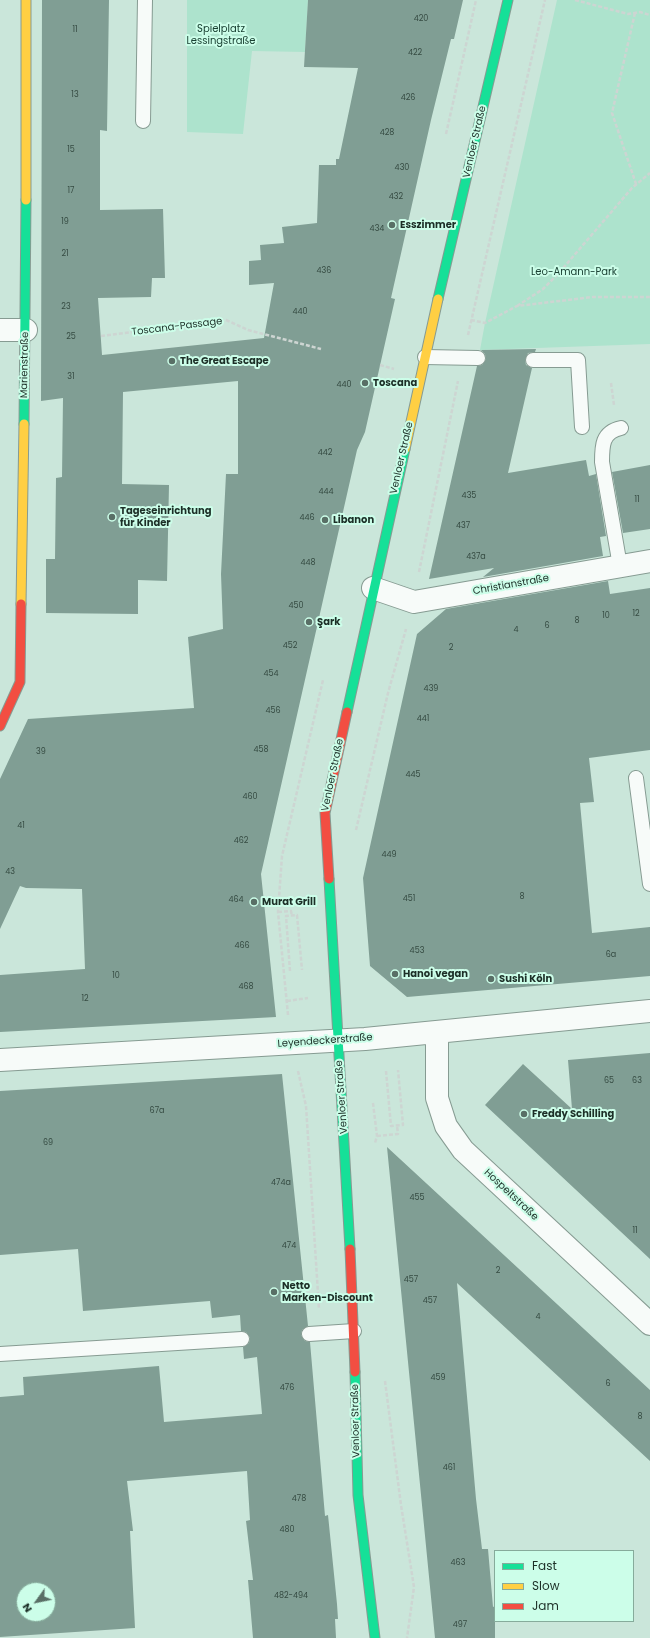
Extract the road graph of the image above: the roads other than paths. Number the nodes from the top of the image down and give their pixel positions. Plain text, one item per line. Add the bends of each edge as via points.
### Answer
1 (26, 0) edge
2 (145, 0) edge
3 (508, 0) edge
4 (143, 121) dead end
5 (0, 330) edge
6 (26, 330) junction
7 (425, 357) junction
8 (478, 358) dead end
9 (534, 360) dead end
10 (582, 427) dead end
11 (621, 428) dead end
12 (650, 561) edge
13 (620, 566) junction
14 (373, 588) junction
15 (0, 726) edge
16 (636, 778) dead end
17 (650, 884) edge
18 (650, 1011) edge
19 (437, 1032) junction
20 (338, 1040) junction
21 (0, 1060) edge
22 (650, 1324) edge
23 (354, 1331) junction
24 (309, 1334) dead end
25 (242, 1339) dead end
26 (0, 1354) edge
27 (375, 1638) edge

1 - 6 main road, Marienstraße
2 - 4 lane
3 - 7 main road, Venloer Straße
5 - 6 street
6 - 15 main road, Marienstraße via 20,682
7 - 8 lane
7 - 14 main road, Venloer Straße
9 - 10 lane via 578,360
11 - 13 lane via 605,437 602,455
12 - 13 street, Christianstraße
13 - 14 street, Christianstraße via 414,602
14 - 20 main road, Venloer Straße via 325,813
16 - 17 lane
18 - 19 street, Leyendeckerstraße
19 - 20 street, Leyendeckerstraße
19 - 22 street, Hospeltstraße via 437,1098 446,1126 463,1150
20 - 21 street, Leyendeckerstraße
20 - 23 main road, Venloer Straße
23 - 24 lane
23 - 27 main road, Venloer Straße via 358,1495
25 - 26 lane

